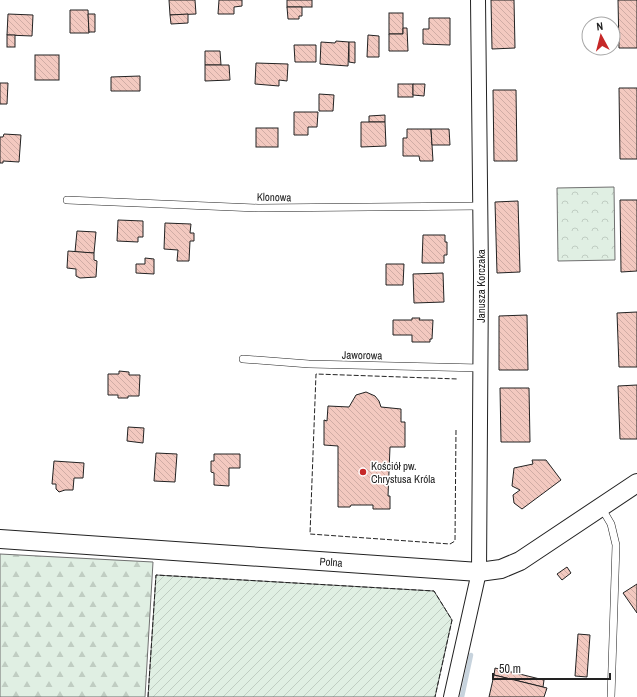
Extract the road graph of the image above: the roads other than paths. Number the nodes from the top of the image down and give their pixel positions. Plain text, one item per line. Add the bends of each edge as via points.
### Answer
1 (478, 0) edge
2 (67, 200) dead end
3 (481, 206) junction
4 (243, 359) dead end
5 (481, 368) junction
6 (637, 483) edge
7 (601, 507) junction
8 (0, 539) edge
9 (479, 572) junction
10 (451, 697) edge
11 (611, 697) edge

1 - 3 street, Janusza Korczaka
2 - 3 lane, Klonowa via 258,208
3 - 5 street, Janusza Korczaka
4 - 5 lane, Jaworowa via 308,364
5 - 9 street, Janusza Korczaka
6 - 7 street, Polna
7 - 9 street, Polna via 520,561 501,569
7 - 11 lane via 612,524 616,545
8 - 9 street, Polna
9 - 10 street, Janusza Korczaka

